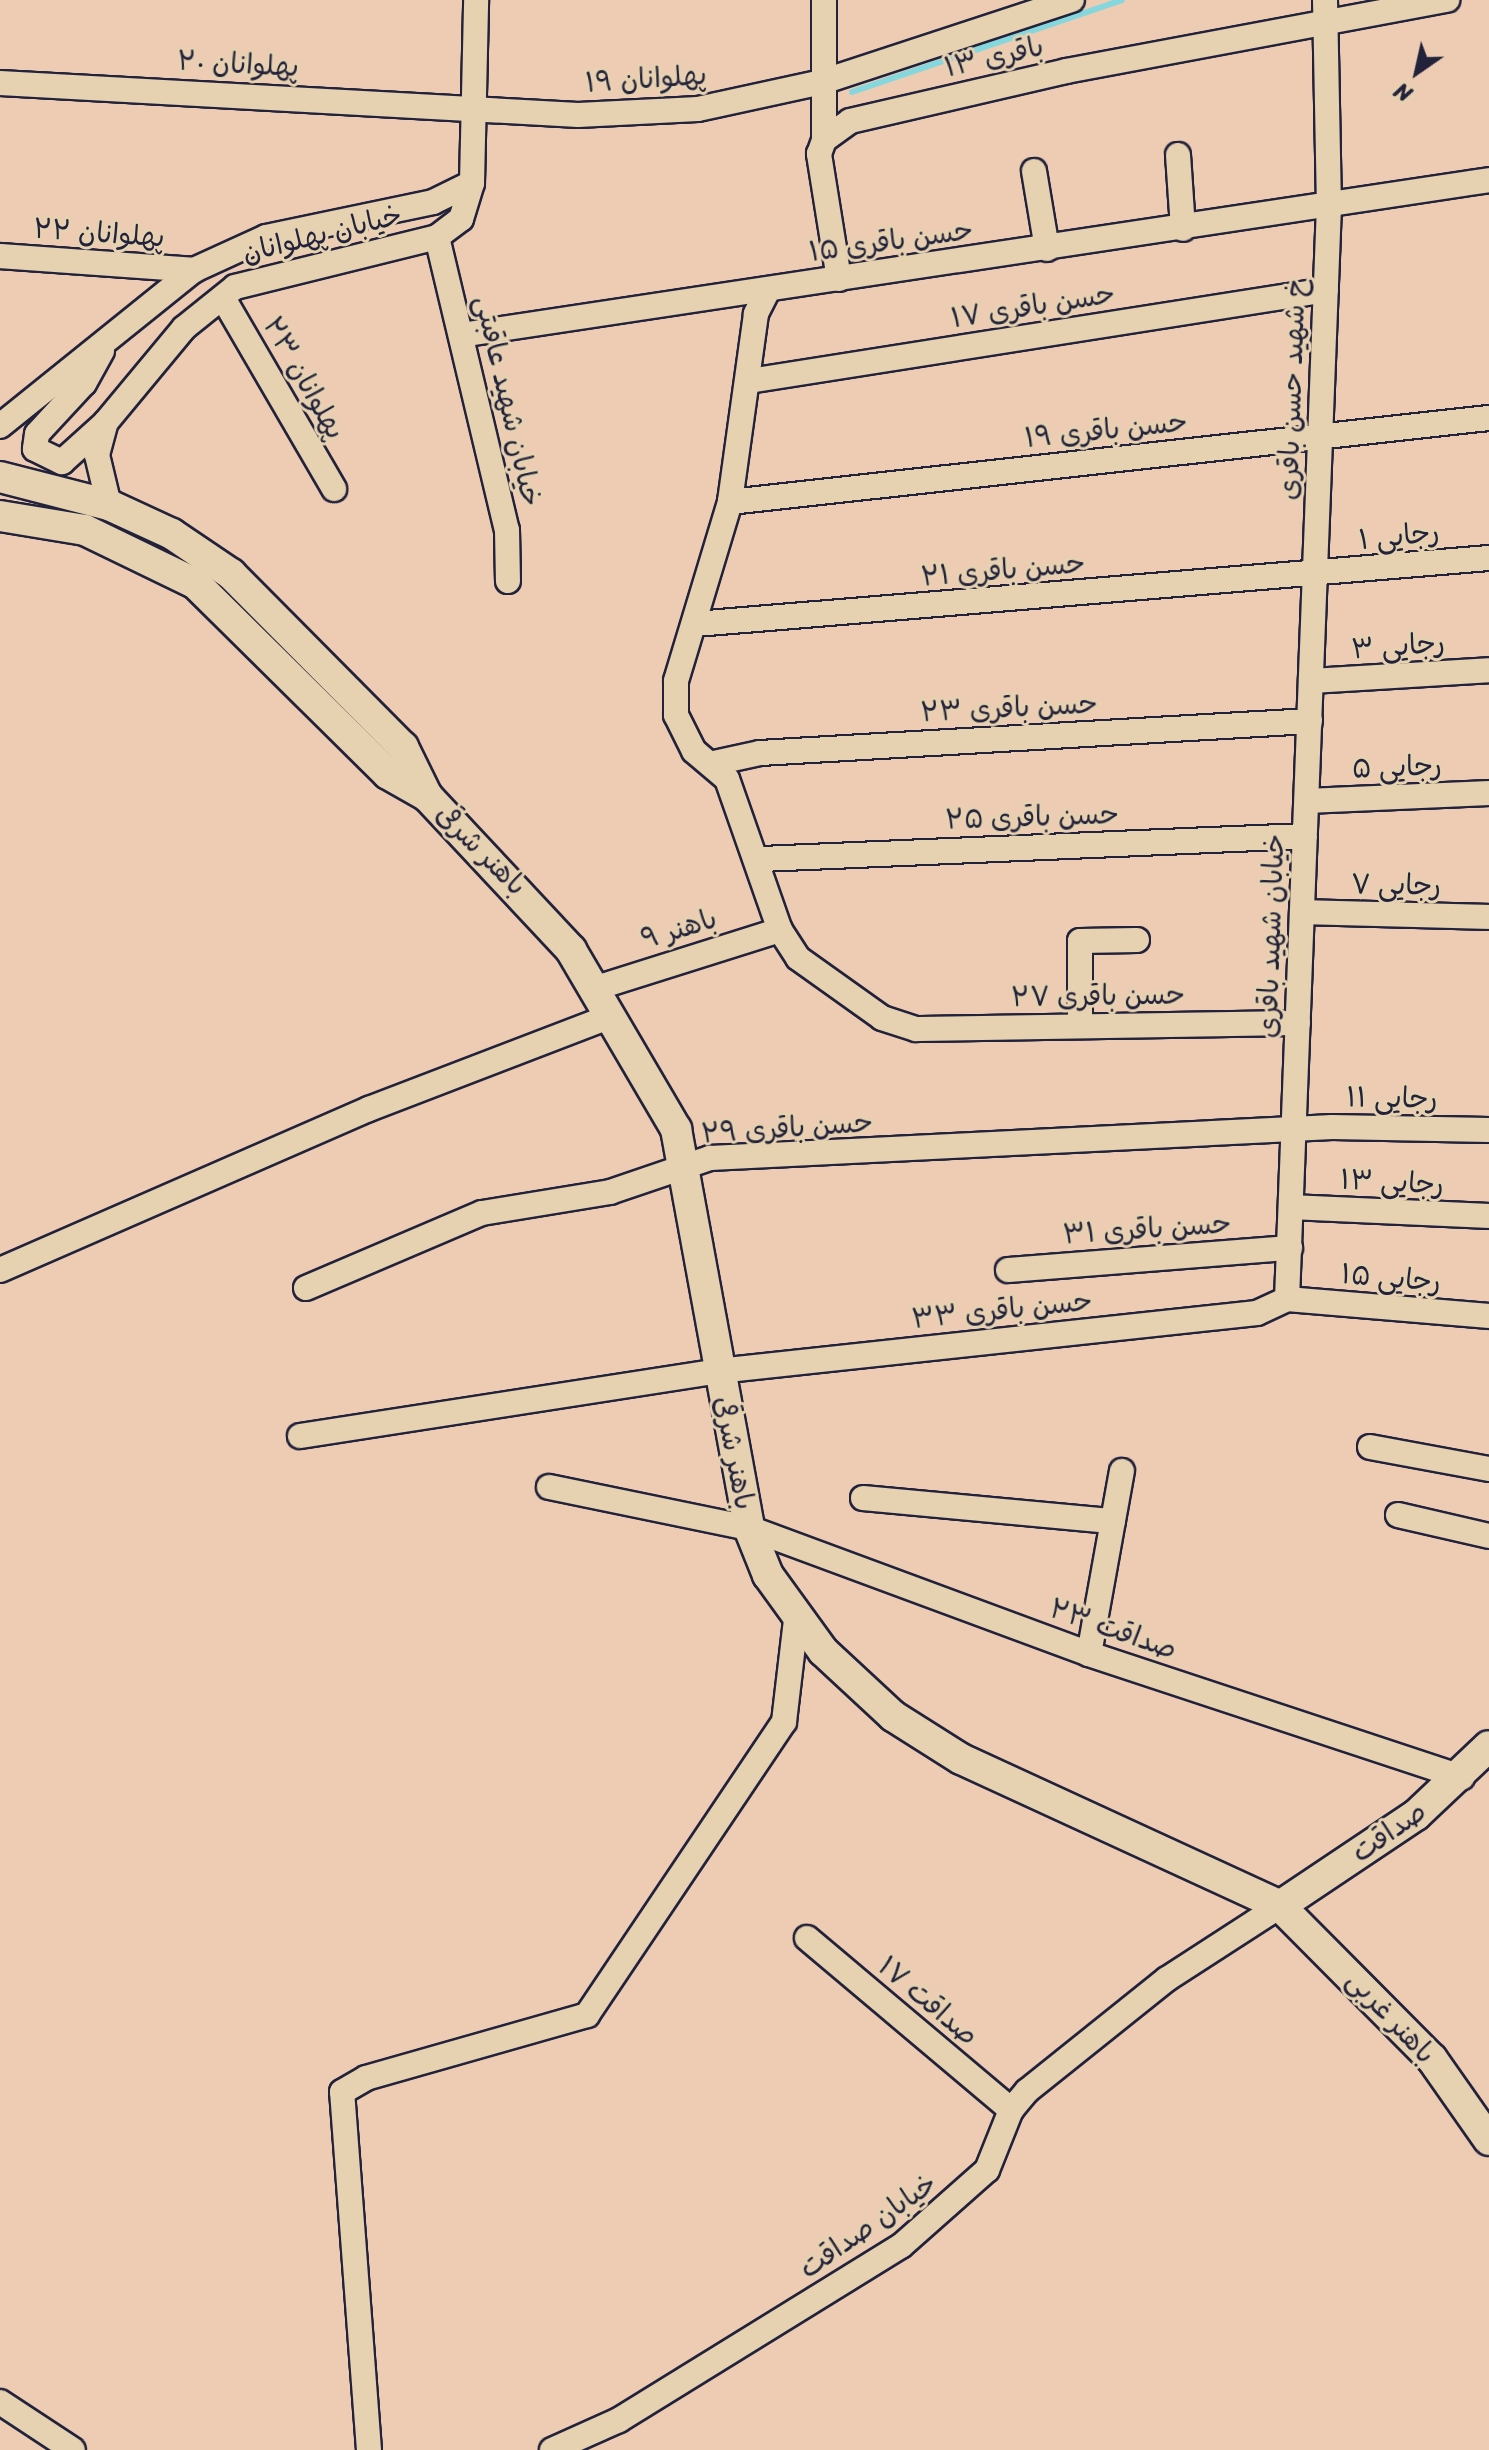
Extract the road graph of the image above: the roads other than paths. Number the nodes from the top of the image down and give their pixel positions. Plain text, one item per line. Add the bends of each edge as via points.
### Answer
1 (476, 0) edge
2 (824, 0) edge
3 (1072, 0) edge
4 (1325, 0) edge
5 (1447, 0) edge
6 (1325, 26) junction
7 (822, 82) junction
8 (0, 83) edge
9 (473, 105) junction
10 (824, 140) junction
11 (1178, 155) dead end
12 (1034, 171) dead end
13 (1489, 180) edge
14 (472, 183) junction
15 (1329, 208) junction
16 (1183, 229) junction
17 (437, 237) junction
18 (1047, 249) junction
19 (0, 256) edge
20 (194, 270) junction
21 (839, 279) junction
22 (768, 290) junction
23 (1326, 290) junction
24 (223, 298) junction
25 (461, 335) junction
26 (109, 338) junction
27 (749, 381) junction
28 (1489, 418) edge
29 (106, 422) junction
30 (0, 426) edge
31 (1320, 436) junction
32 (0, 477) edge
33 (334, 489) dead end
34 (730, 502) junction
35 (109, 505) junction
36 (0, 516) edge
37 (1489, 558) edge
38 (1315, 575) junction
39 (508, 581) dead end
40 (696, 624) junction
41 (1489, 670) edge
42 (1311, 681) junction
43 (1310, 721) junction
44 (714, 763) junction
45 (1489, 793) edge
46 (427, 796) junction
47 (1307, 801) junction
48 (1305, 836) junction
49 (761, 859) junction
50 (1302, 912) junction
51 (1489, 917) edge
52 (780, 930) junction
53 (1137, 940) dead end
54 (596, 988) junction
55 (611, 1016) junction
56 (1298, 1023) junction
57 (1080, 1026) junction
58 (1489, 1130) edge
59 (1294, 1131) junction
60 (687, 1167) junction
61 (1291, 1207) junction
62 (1489, 1216) edge
63 (1290, 1248) junction
64 (0, 1270) edge
65 (1008, 1270) dead end
66 (306, 1288) dead end
67 (1287, 1299) junction
68 (1489, 1316) edge
69 (718, 1371) junction
70 (300, 1436) dead end
71 (1370, 1447) dead end
72 (1489, 1469) edge
73 (1122, 1471) dead end
74 (549, 1487) dead end
75 (863, 1498) dead end
76 (1398, 1515) dead end
77 (1113, 1521) junction
78 (749, 1528) junction
79 (1489, 1536) edge
80 (796, 1620) junction
81 (1089, 1654) junction
82 (1489, 1746) edge
83 (1462, 1777) junction
84 (1280, 1906) junction
85 (807, 1938) dead end
86 (1011, 2110) junction
87 (1489, 2140) edge
88 (0, 2402) edge
89 (73, 2450) edge
90 (369, 2450) edge
91 (552, 2450) edge

1 - 9 street, خیابان پهلوانان
2 - 7 street
3 - 7 street, باقری ۱۳
4 - 6 street
5 - 6 street, باقری ۱۳
6 - 10 street, باقری ۱۳ via 1066,71 850,121
6 - 15 street
7 - 9 street, پهلوانان ۱۹ via 698,109 578,115
7 - 10 street
8 - 9 street, پهلوانان ۲۰
9 - 14 street, خیابان پهلوانان
10 - 21 street via 819,168
11 - 16 street
12 - 18 street
13 - 15 street, حسن باقری ۱۵
14 - 17 street, خیابان پهلوانان via 461,219
14 - 20 street, خیابان پهلوانان via 433,202 266,237
15 - 16 street, حسن باقری ۱۵
15 - 23 street, خ شهید حسن باقری
16 - 18 street, حسن باقری ۱۵
17 - 24 street, خیابان پهلوانان via 297,269
17 - 25 street, خیابان شهید عاقبتی
18 - 21 street, حسن باقری ۱۵
19 - 20 street, پهلوانان ۲۲
20 - 26 street, خیابان پهلوانان
21 - 22 street, حسن باقری ۱۵
22 - 25 street, حسن باقری ۱۵
22 - 27 street via 756,314
23 - 27 street, حسن باقری ۱۷
23 - 31 street, خ شهید حسن باقری
24 - 29 street, خیابان پهلوانان via 133,381
24 - 33 street, پهلوانان ۲۳
25 - 39 street, خیابان شهید عاقبتی via 507,530
26 - 29 street via 84,383 37,434 35,449 62,462
26 - 30 street, خیابان پهلوانان
27 - 34 street
28 - 31 street, حسن باقری ۱۹
29 - 35 street, خیابان پهلوانان via 97,455
31 - 34 street, حسن باقری ۱۹
31 - 38 street, خ شهید حسن باقری
32 - 35 street, باهنر شرقی
34 - 40 street
35 - 46 street, باهنر شرقی via 172,534 231,574 403,747
36 - 46 street, باهنر شرقی via 85,530 196,584 388,774
37 - 38 street, رجایی ۱
38 - 40 street, حسن باقری ۲۱
38 - 42 street, خیابان شهید باقری
40 - 44 street via 676,681 676,715 694,751
41 - 42 street, رجایی ۳
42 - 43 street, خیابان شهید باقری
43 - 44 street, حسن باقری ۲۳ via 760,753
43 - 47 street, خیابان شهید باقری
44 - 49 street
45 - 47 street, رجایی ۵
46 - 54 street, باهنر شرقی via 534,903
47 - 48 street, خیابان شهید باقری
48 - 49 street, حسن باقری ۲۵
48 - 50 street, خیابان شهید باقری
49 - 52 street
50 - 51 street, رجایی ۷
50 - 56 street, خیابان شهید باقری
52 - 54 street, باهنر ۹
52 - 57 street, حسن باقری ۲۷ via 812,972 899,1025
53 - 57 street via 1080,941
54 - 55 street, باهنر شرقی
55 - 60 street, باهنر شرقی via 661,1094
55 - 64 street via 369,1109
56 - 57 street, حسن باقری ۲۷
56 - 59 street, خیابان شهید باقری
58 - 59 street, رجایی ۱۱
59 - 60 street, حسن باقری ۲۹ via 710,1158
59 - 61 street, خیابان شهید باقری
60 - 66 street, حسن باقری ۲۹ via 610,1192 482,1213
60 - 69 street, باهنر شرقی
61 - 62 street, رجایی ۱۳
61 - 63 street, خیابان شهید باقری
63 - 65 street, حسن باقری ۳۱
63 - 67 street, خیابان شهید باقری
67 - 68 street, رجایی ۱۵
67 - 69 street, حسن باقری ۳۳ via 1257,1313
69 - 70 street, حسن باقری ۳۳
69 - 78 street, باهنر شرقی
71 - 72 street
73 - 77 street
74 - 78 street, صداقت ۲۳
75 - 77 street
76 - 79 street
77 - 81 street
78 - 80 street, باهنر شرقی
78 - 81 street, صداقت ۲۳
80 - 84 street, باهنر شرقی via 893,1716 961,1759
80 - 90 street via 784,1722 587,2015 366,2078 342,2092
81 - 83 street, صداقت ۲۳
82 - 83 street, صداقت
83 - 84 street, صداقت
84 - 86 street, خیابان صداقت via 1167,1979
84 - 87 street, باهنر غربی via 1432,2059
85 - 86 street, صداقت ۱۷
86 - 91 street, خیابان صداقت via 987,2170 901,2246 619,2420
88 - 89 street

